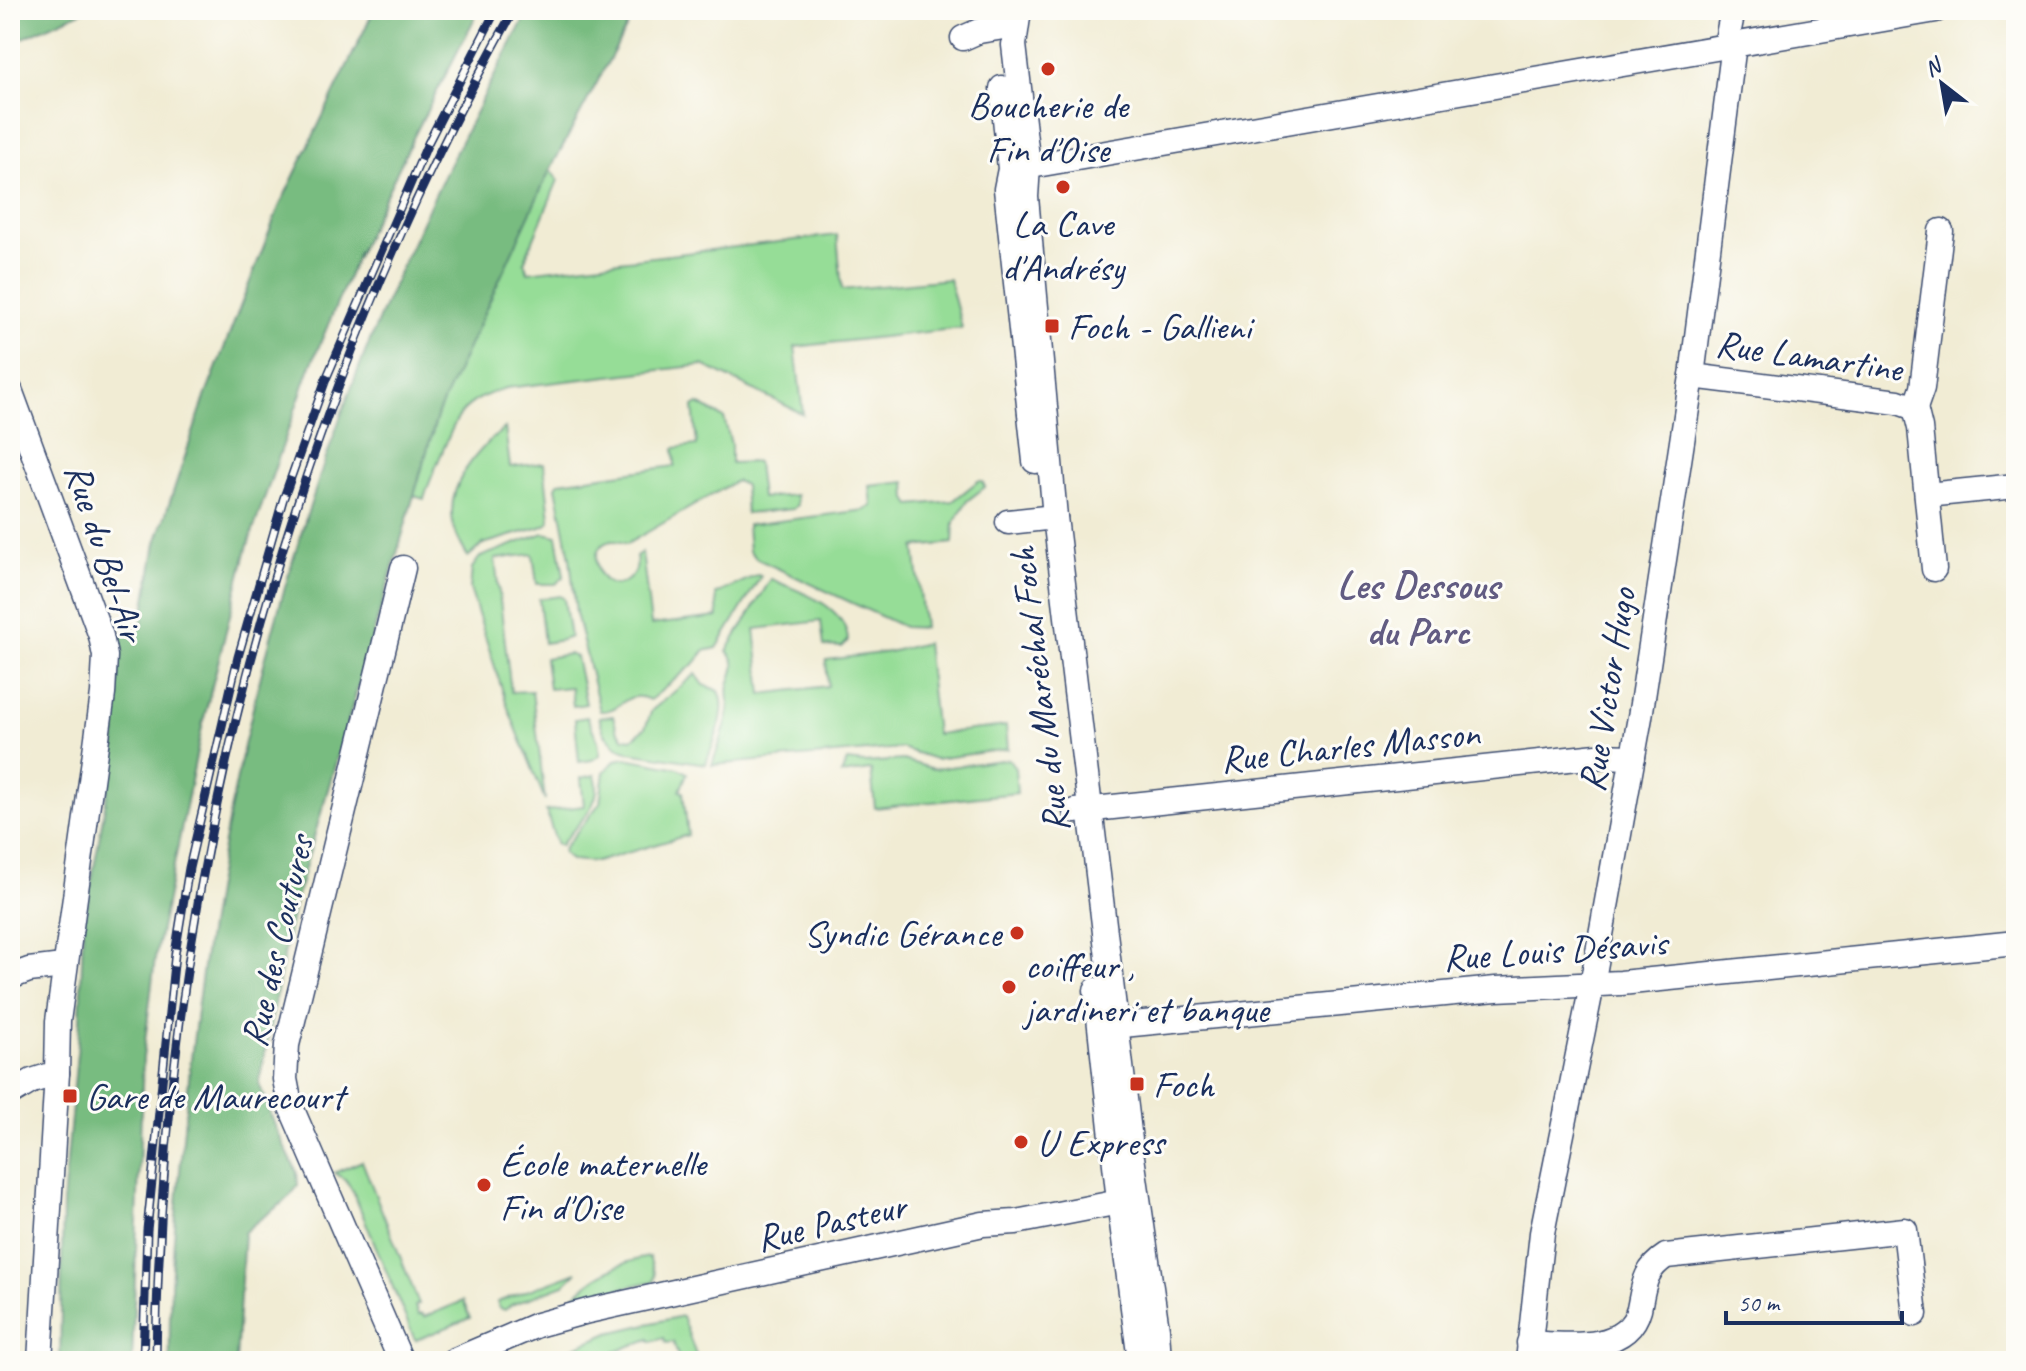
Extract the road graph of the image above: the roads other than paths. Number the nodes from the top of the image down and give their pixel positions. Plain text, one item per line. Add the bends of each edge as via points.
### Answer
1 (1019, 10) edge
2 (1733, 10) edge
3 (1936, 10) edge
4 (999, 19) edge
5 (963, 38) dead end
6 (1730, 44) junction
7 (1019, 168) junction
8 (1941, 231) dead end
9 (1692, 376) junction
10 (10, 390) edge
11 (1915, 408) junction
12 (2016, 486) edge
13 (1927, 495) junction
14 (1048, 518) junction
15 (1008, 522) dead end
16 (403, 568) dead end
17 (1934, 569) dead end
18 (1633, 757) junction
19 (1082, 810) junction
20 (2016, 943) edge
21 (63, 966) junction
22 (10, 977) edge
23 (1592, 985) junction
24 (1108, 1027) junction
25 (57, 1073) junction
26 (10, 1094) edge
27 (1128, 1200) junction
28 (1915, 1314) dead end
29 (1528, 1352) edge
30 (40, 1361) edge
31 (401, 1361) edge
32 (453, 1361) edge
33 (1140, 1361) edge
34 (1159, 1361) edge

1 - 7 street, Rue du Maréchal Foch via 1014,45
2 - 6 street, Rue Victor Hugo
3 - 6 street
4 - 5 street
4 - 7 street, Rue du Maréchal Foch
6 - 7 street
6 - 9 street, Rue Victor Hugo
7 - 14 street, Rue du Maréchal Foch via 1006,189
8 - 11 street, Rue Lamartine via 1922,388
9 - 11 street, Rue Lamartine
9 - 18 street, Rue Victor Hugo
10 - 21 street, Rue du Bel-Air via 95,616 105,656
11 - 13 street, Rue Lamartine
12 - 13 street
13 - 17 street, Rue Lamartine
14 - 15 street
14 - 19 street, Rue du Maréchal Foch
16 - 31 street, Rue des Coutures via 287,1045 285,1079 290,1105
18 - 19 street, Rue Charles Masson via 1597,756
18 - 23 street, Rue Victor Hugo
19 - 24 street, Rue du Maréchal Foch
20 - 23 street, Rue Louis Désavis
21 - 22 street
21 - 25 street, Rue du Bel-Air
23 - 24 street, Rue Louis Désavis via 1496,989
23 - 29 street, Rue Victor Hugo via 1542,1233
24 - 27 street, Rue du Maréchal Foch
25 - 26 street
25 - 30 street, Rue du Bel-Air
27 - 32 street, Rue Pasteur via 983,1224 588,1311 537,1325
27 - 33 street, Rue du Maréchal Foch
27 - 34 street, Rue du Maréchal Foch via 1157,1329
28 - 29 street, Rue Victor Hugo via 1905,1230 1666,1256 1646,1275 1636,1319 1622,1335

